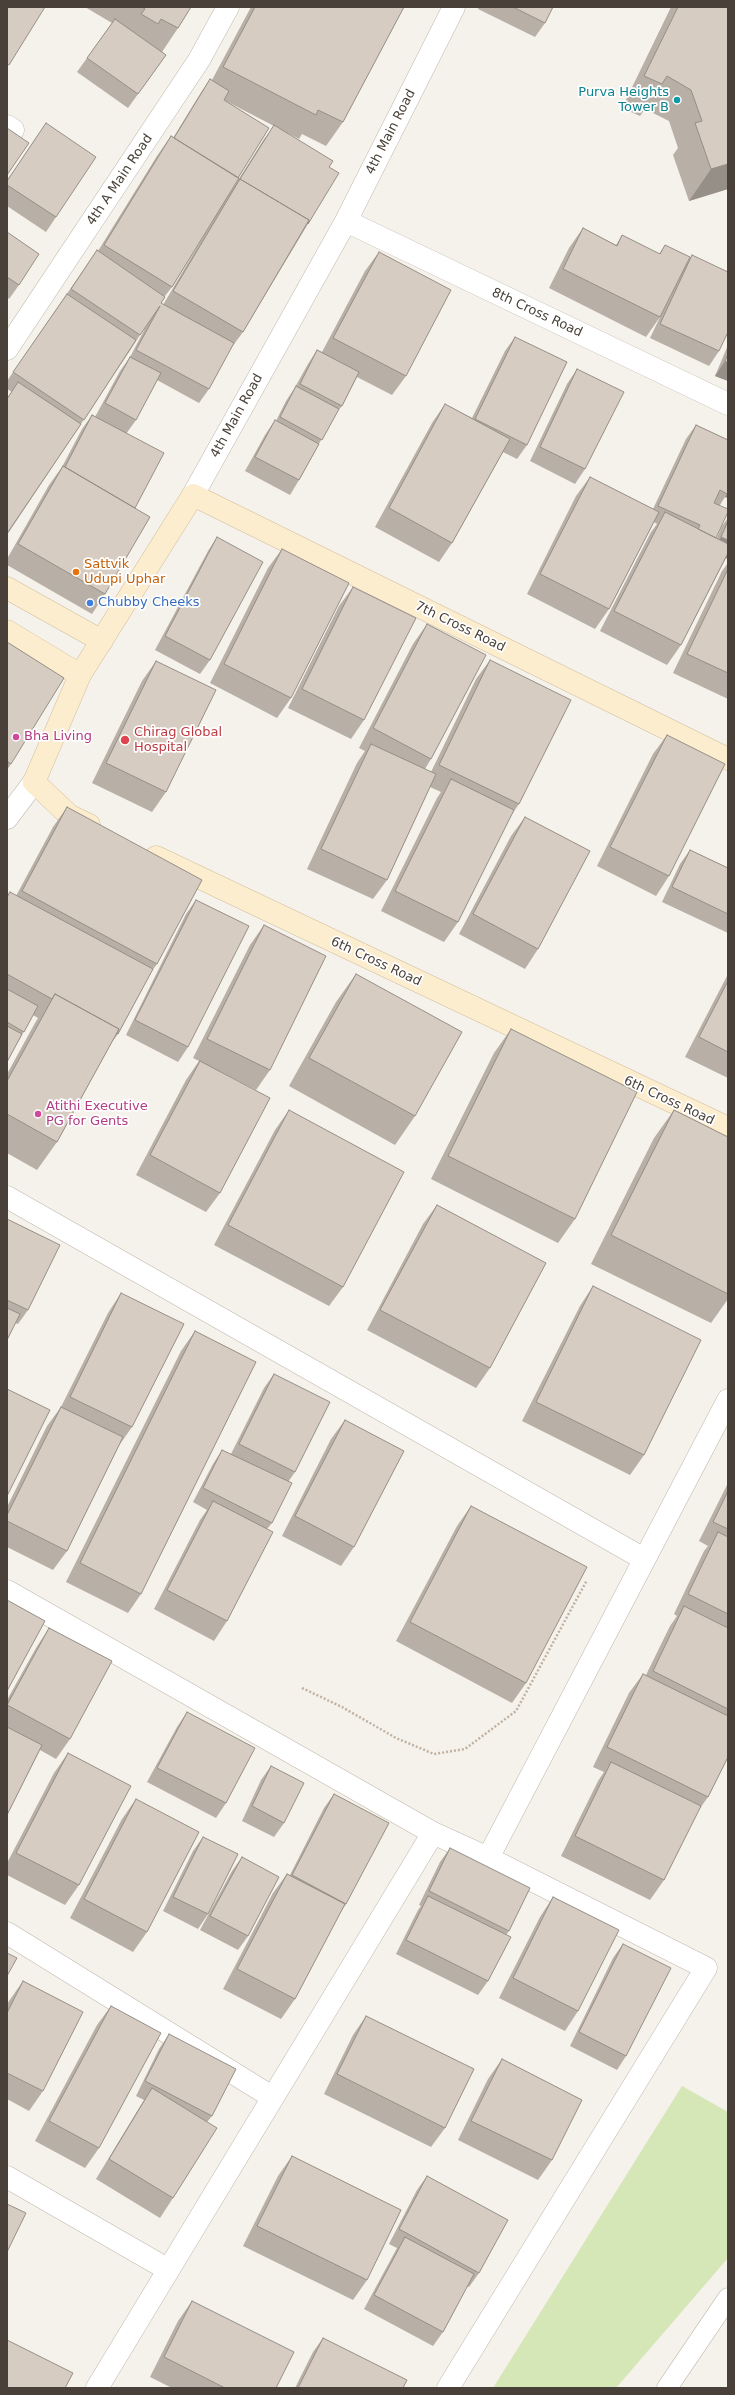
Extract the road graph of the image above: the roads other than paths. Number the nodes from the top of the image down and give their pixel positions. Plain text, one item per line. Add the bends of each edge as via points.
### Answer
1 (228, 7) edge
2 (454, 7) edge
3 (346, 221) junction
4 (7, 349) edge
5 (728, 404) edge
6 (193, 495) junction
7 (7, 588) edge
8 (7, 631) edge
9 (102, 641) junction
10 (80, 675) junction
11 (728, 759) edge
12 (34, 782) junction
13 (7, 818) edge
14 (106, 833) edge
15 (134, 847) edge
16 (728, 1128) edge
17 (7, 1197) edge
18 (728, 1400) edge
19 (644, 1559) junction
20 (7, 1591) edge
21 (433, 1833) junction
22 (488, 1858) junction
23 (7, 1933) edge
24 (272, 2097) junction
25 (7, 2177) edge
26 (167, 2270) junction
27 (728, 2298) edge
28 (97, 2388) edge
29 (448, 2388) edge
30 (667, 2388) edge

1 - 4 street, 4th A Main Road via 199,60
2 - 3 street, 4th Main Road
3 - 5 street, 8th Cross Road
3 - 6 street, 4th Main Road
6 - 9 main road, 4th Main Road
6 - 11 main road, 7th Cross Road
7 - 9 main road
8 - 10 main road
9 - 10 main road, 4th Main Road
10 - 12 main road, 4th Main Road
12 - 13 street, 4th Main Road
12 - 14 main road via 70,816
15 - 16 main road, 6th Cross Road
17 - 19 street
18 - 19 street
19 - 22 street
20 - 21 street
21 - 22 street
21 - 24 street
22 - 29 street via 706,1968
23 - 24 street
24 - 26 street
25 - 26 street
26 - 28 street
27 - 30 lane

